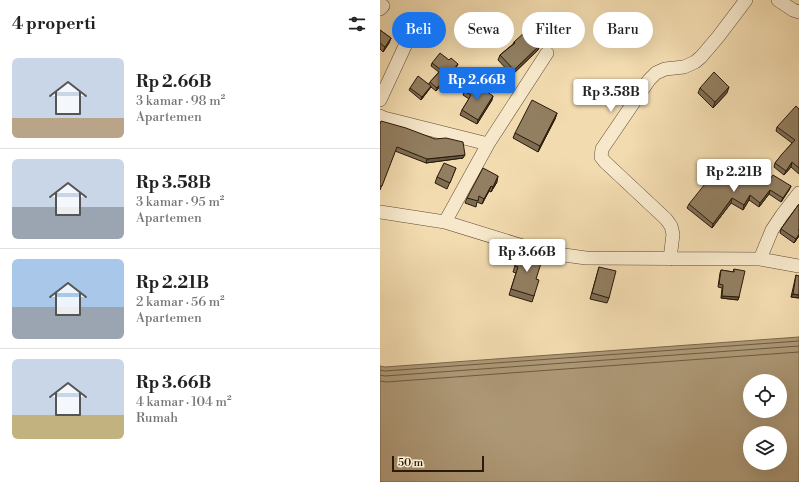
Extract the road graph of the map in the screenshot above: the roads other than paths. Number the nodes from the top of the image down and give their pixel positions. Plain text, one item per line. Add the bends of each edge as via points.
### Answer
1 (746, 0) edge
2 (778, 0) edge
3 (799, 12) edge
4 (404, 48) edge
5 (547, 53) dead end
6 (380, 100) edge
7 (380, 116) edge
8 (488, 144) junction
9 (799, 193) edge
10 (380, 212) edge
11 (445, 222) junction
12 (670, 259) junction
13 (760, 259) junction
14 (799, 266) edge

1 - 12 street via 695,62 656,73 648,80 602,149 601,157 605,162 671,226 673,234
2 - 3 street
4 - 6 street
5 - 8 street
7 - 8 street
8 - 11 street
9 - 13 street via 772,230
10 - 11 street
11 - 12 street via 557,254 586,258
12 - 13 street
13 - 14 street

